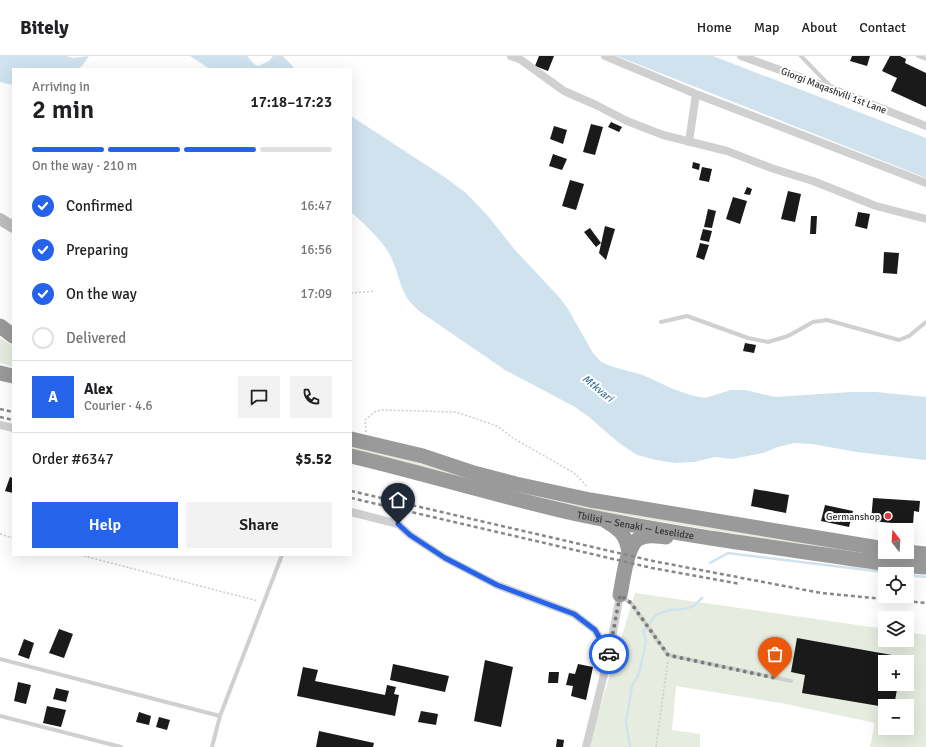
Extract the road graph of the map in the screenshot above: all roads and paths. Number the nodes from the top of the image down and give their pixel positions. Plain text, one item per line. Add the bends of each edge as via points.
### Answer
1 (511, 56) edge
2 (605, 56) edge
3 (741, 56) edge
4 (801, 56) edge
5 (918, 56) edge
6 (926, 59) edge
7 (833, 89) junction
8 (696, 94) junction
9 (926, 126) edge
10 (689, 142) junction
11 (926, 183) edge
12 (0, 219) edge
13 (926, 219) edge
14 (12, 227) edge
15 (375, 291) dead end
16 (352, 293) edge
17 (0, 322) edge
18 (662, 322) dead end
19 (926, 322) edge
20 (0, 326) edge
21 (12, 328) edge
22 (12, 335) edge
23 (0, 373) edge
24 (12, 376) edge
25 (0, 425) edge
26 (12, 428) edge
27 (352, 439) edge
28 (367, 442) junction
29 (352, 456) edge
30 (590, 500) junction
31 (352, 512) edge
32 (604, 519) junction
33 (0, 534) edge
34 (700, 536) junction
35 (12, 538) edge
36 (878, 548) edge
37 (629, 552) junction
38 (914, 553) edge
39 (926, 554) edge
40 (84, 556) edge
41 (282, 556) edge
42 (926, 566) edge
43 (620, 595) junction
44 (264, 602) junction
45 (609, 654) junction
46 (668, 655) junction
47 (0, 659) edge
48 (791, 681) dead end
49 (0, 716) edge
50 (220, 716) junction
51 (121, 747) edge
52 (212, 747) edge
53 (586, 747) edge
54 (656, 747) edge

1 - 10 street via 521,60 564,91 626,121
2 - 8 street
3 - 7 street, Giorgi Maqashvili 1st Lane
4 - 7 lane
5 - 6 lane
7 - 9 street, Giorgi Maqashvili 1st Lane
8 - 10 street
8 - 11 street
10 - 13 street via 727,151 876,206
12 - 14 main road
15 - 16 path
17 - 21 main road
18 - 19 lane via 687,316 748,338 768,342 788,336 813,322 827,320 899,340 909,336
20 - 22 highway
23 - 24 highway
25 - 26 street
27 - 28 highway, Tbilisi — Senaki — Leselidze
28 - 30 highway, Tbilisi — Senaki — Leselidze via 516,484
28 - 30 path via 365,420 376,411 456,412 497,426 574,473 585,484
29 - 32 highway, Tbilisi — Senaki — Leselidze via 479,490
30 - 36 highway, Tbilisi — Senaki — Leselidze
31 - 45 street via 398,524 445,558 497,585 574,614 595,630
32 - 34 highway, Tbilisi — Senaki — Leselidze
32 - 37 highway via 623,533
33 - 35 path
34 - 37 highway via 684,540 644,537 637,540
34 - 42 highway, Tbilisi — Senaki — Leselidze via 894,564
37 - 43 highway
38 - 39 highway
40 - 44 path
41 - 44 lane
43 - 45 street
43 - 46 lane via 631,603
44 - 50 lane
45 - 53 street
46 - 48 lane
46 - 54 path
47 - 50 lane
49 - 51 lane
50 - 52 lane

